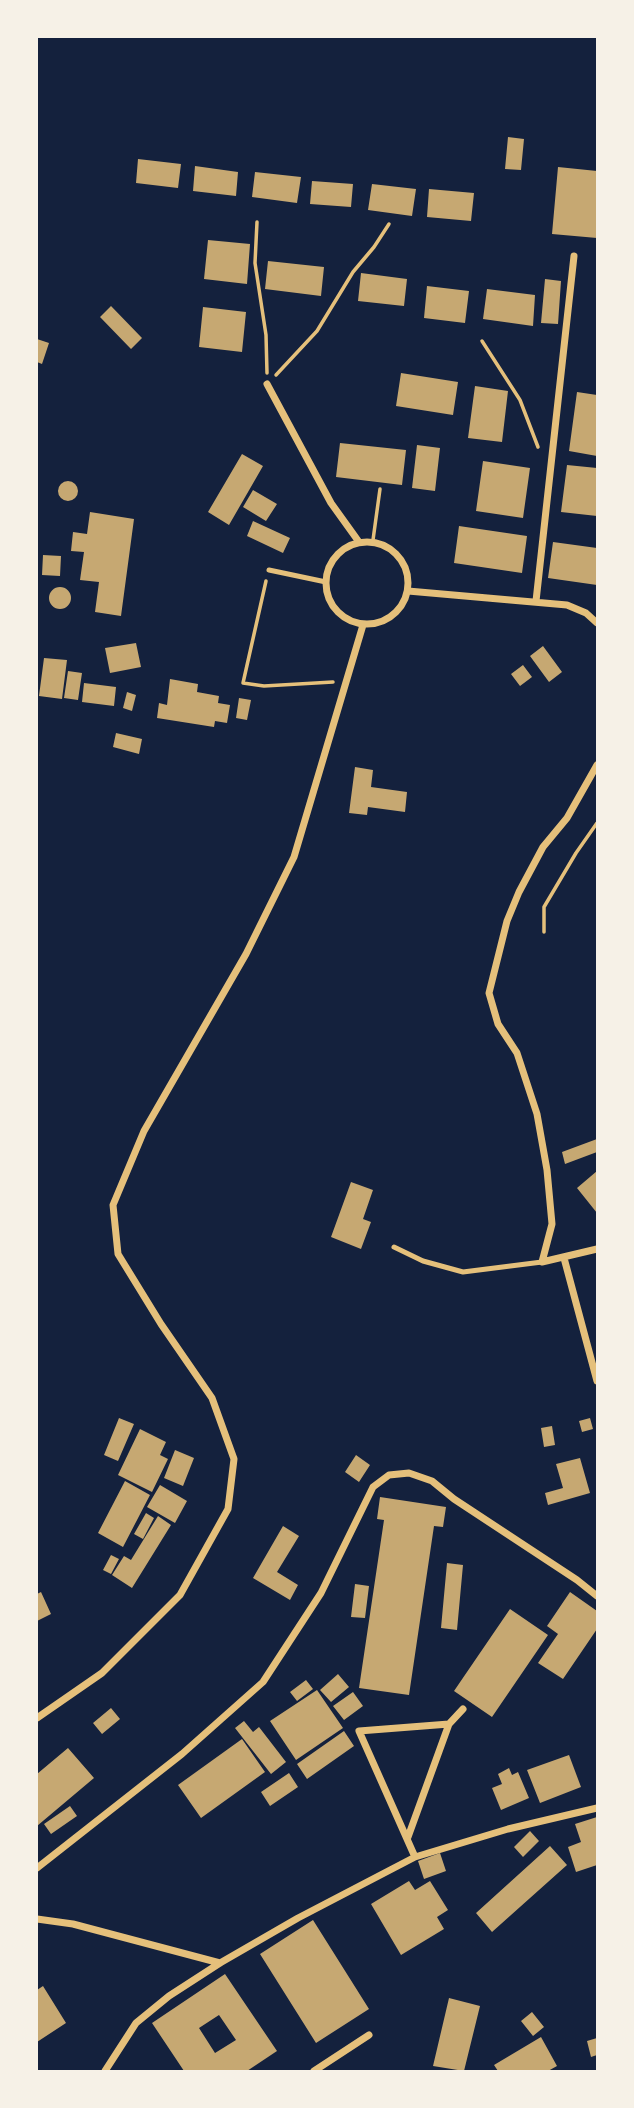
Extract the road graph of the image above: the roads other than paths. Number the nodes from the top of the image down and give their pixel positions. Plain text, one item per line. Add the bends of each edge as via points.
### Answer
1 (573, 256) dead end
2 (267, 384) road end
3 (359, 542) junction
4 (269, 570) road end
5 (326, 582) junction
6 (408, 591) junction
7 (536, 601) junction
8 (597, 623) edge
9 (363, 625) junction
10 (597, 765) edge
11 (394, 1247) dead end
12 (597, 1250) edge
13 (564, 1258) junction
14 (542, 1262) junction
15 (597, 1381) edge
16 (597, 1596) edge
17 (463, 1709) dead end
18 (37, 1718) edge
19 (449, 1724) junction
20 (597, 1808) edge
21 (408, 1837) junction
22 (415, 1857) junction
23 (37, 1868) edge
24 (37, 1919) edge
25 (220, 1963) junction
26 (369, 2035) dead end
27 (105, 2071) edge
28 (314, 2071) edge

1 - 7 street
2 - 3 street via 331,503
3 - 5 street via 335,556
3 - 6 street via 383,544 401,559
4 - 5 lane
5 - 9 street via 334,607 343,617
6 - 7 street
6 - 9 street via 389,619
7 - 8 street via 566,605
9 - 18 street via 294,857 246,954 144,1131 113,1205 118,1254 212,1398 234,1460 228,1509 180,1595 102,1673
10 - 14 street via 519,892 489,993 498,1024 517,1054 537,1114 552,1224
11 - 14 lane via 463,1272
12 - 13 street
13 - 14 street
13 - 15 street
16 - 23 street via 432,1481 409,1473 389,1475 373,1487 321,1593 263,1682 183,1754
17 - 19 street
19 - 21 street
19 - 21 street via 359,1731
20 - 22 street
21 - 22 street
22 - 25 street
24 - 25 street via 73,1924
25 - 27 street via 136,2022
26 - 28 street

